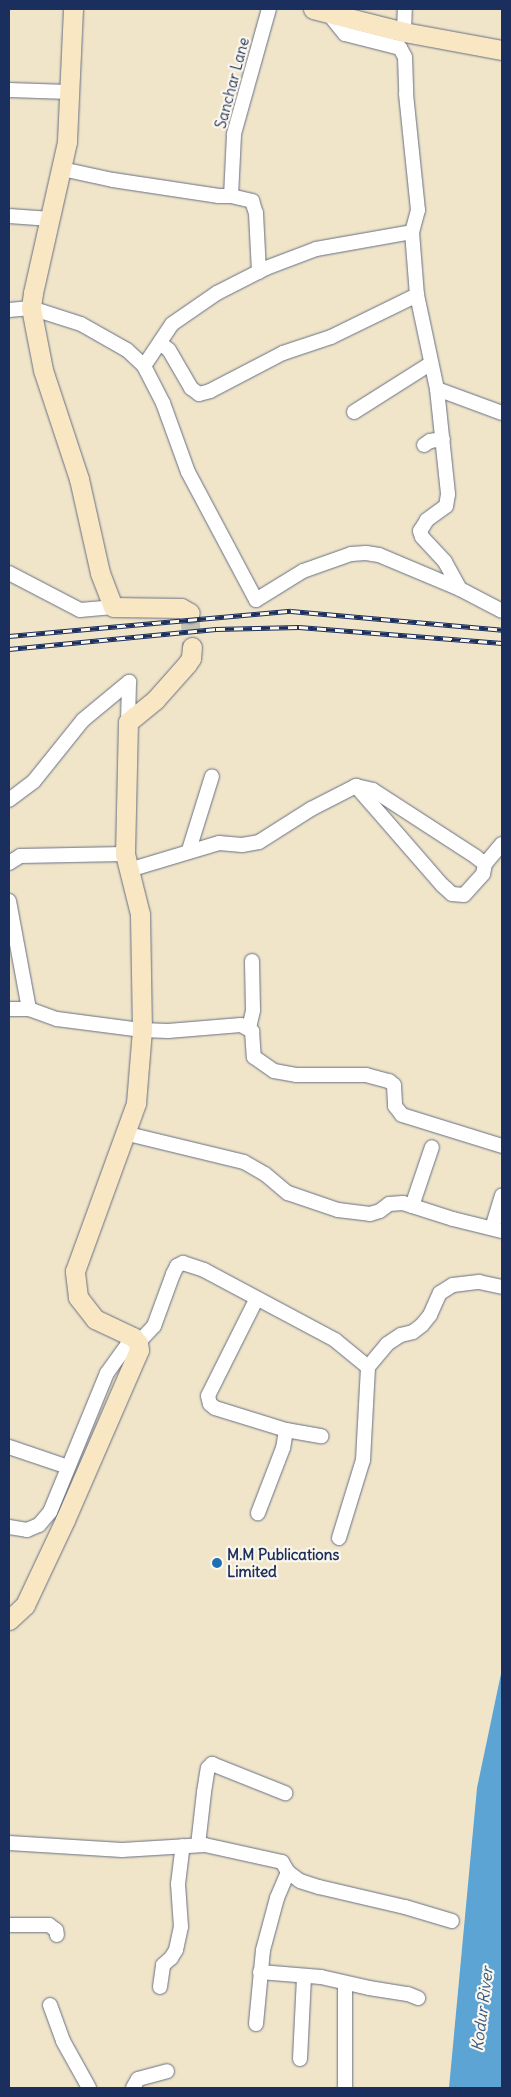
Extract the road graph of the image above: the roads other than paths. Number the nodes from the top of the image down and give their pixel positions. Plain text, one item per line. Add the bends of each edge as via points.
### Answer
1 (73, 9) edge
2 (268, 9) edge
3 (405, 9) edge
4 (321, 11) edge
5 (404, 32) junction
6 (502, 50) edge
7 (9, 90) edge
8 (69, 92) junction
9 (62, 169) junction
10 (231, 196) junction
11 (9, 216) edge
12 (51, 219) junction
13 (412, 232) junction
14 (259, 272) junction
15 (416, 295) junction
16 (31, 308) junction
17 (9, 310) edge
18 (160, 343) junction
19 (430, 364) junction
20 (144, 366) junction
21 (437, 389) junction
22 (354, 412) dead end
23 (502, 413) edge
24 (443, 439) junction
25 (424, 445) dead end
26 (9, 573) edge
27 (460, 589) junction
28 (113, 607) junction
29 (502, 610) edge
30 (190, 612) dead end
31 (192, 647) tunnel mouth
32 (128, 722) junction
33 (212, 776) dead end
34 (356, 786) junction
35 (9, 800) edge
36 (502, 844) edge
37 (189, 850) junction
38 (127, 862) junction
39 (9, 863) edge
40 (486, 864) junction
41 (9, 901) edge
42 (252, 961) dead end
43 (9, 1009) edge
44 (29, 1009) junction
45 (249, 1028) junction
46 (142, 1030) junction
47 (124, 1133) junction
48 (502, 1146) edge
49 (432, 1147) dead end
50 (502, 1195) edge
51 (412, 1206) junction
52 (497, 1229) edge
53 (502, 1286) edge
54 (256, 1300) junction
55 (136, 1340) junction
56 (368, 1367) junction
57 (286, 1430) junction
58 (321, 1436) dead end
59 (9, 1447) edge
60 (68, 1467) junction
61 (258, 1513) dead end
62 (9, 1527) edge
63 (339, 1538) dead end
64 (9, 1620) edge
65 (285, 1793) dead end
66 (9, 1844) edge
67 (198, 1845) junction
68 (183, 1846) junction
69 (288, 1872) junction
70 (452, 1920) dead end
71 (9, 1925) edge
72 (57, 1935) dead end
73 (260, 1972) junction
74 (304, 1976) junction
75 (345, 1983) junction
76 (160, 1987) dead end
77 (418, 1998) dead end
78 (50, 2005) dead end
79 (256, 2024) dead end
80 (300, 2059) dead end
81 (167, 2071) dead end
82 (345, 2087) edge
83 (89, 2088) edge
84 (133, 2088) edge

1 - 8 main road
2 - 10 street, Sanchar Lane via 234,134
3 - 5 street
4 - 5 main road
4 - 13 street via 346,34 400,48 405,57 418,210
5 - 6 main road
7 - 8 street
8 - 9 main road via 67,142
9 - 10 street via 113,180
9 - 12 main road
10 - 14 street via 252,202 256,213
11 - 12 street
12 - 16 main road
13 - 14 street via 316,249
13 - 15 street
14 - 18 street via 217,293 172,324
15 - 18 street via 331,337 282,353 199,394 191,388 169,350
15 - 19 street
16 - 17 street
16 - 20 street via 89,328 127,350
16 - 28 main road via 43,370 79,479 100,572
18 - 20 street
19 - 21 street
19 - 22 street
20 - 27 street via 163,403 188,472 256,600 303,571 344,556 366,553 379,555
21 - 23 street
21 - 24 street
24 - 25 street
24 - 27 street via 448,501 420,531 445,562
26 - 28 street via 80,610
27 - 29 street
28 - 30 main road via 181,608
31 - 32 main road via 187,664 155,700
32 - 35 street via 129,682 83,720 34,780
32 - 38 main road
33 - 37 street
34 - 37 street via 258,842 242,845 219,843
34 - 40 street via 373,790
34 - 40 street via 452,894 464,895 483,874
36 - 40 street
37 - 38 street
38 - 39 street via 20,856
38 - 46 main road via 140,914
41 - 44 street
42 - 45 street via 253,1010
43 - 44 street
44 - 46 street via 57,1019
45 - 46 street via 241,1025
45 - 48 street via 254,1057 274,1071 296,1075 366,1075 389,1081 394,1085 395,1106 402,1115
46 - 47 main road via 136,1103
47 - 51 street via 244,1162 288,1193 338,1210 370,1214 396,1202
47 - 55 main road via 75,1271 78,1297 95,1319
49 - 51 street
50 - 52 street
51 - 52 street
53 - 56 street via 479,1282 453,1285 440,1293 422,1325 388,1344
54 - 55 street via 204,1270 180,1264 172,1274 154,1326
54 - 56 street via 335,1340
54 - 57 street via 208,1396 215,1408
55 - 60 street via 107,1373
55 - 64 main road via 139,1350 29,1596
56 - 63 street via 364,1460
57 - 58 street
57 - 61 street via 283,1448
59 - 60 street
60 - 62 street via 50,1512 39,1525 27,1530
65 - 67 street via 212,1764 208,1768
66 - 68 street via 122,1850
67 - 68 street
67 - 69 street via 274,1859 282,1862
68 - 76 street via 178,1884 180,1927 176,1950 163,1965
69 - 70 street via 300,1881 337,1892
69 - 73 street via 268,1928
71 - 72 street via 49,1925
73 - 74 street
73 - 79 street
74 - 75 street
74 - 80 street
75 - 77 street
75 - 82 street
78 - 83 street via 63,2041
81 - 84 street via 138,2079

